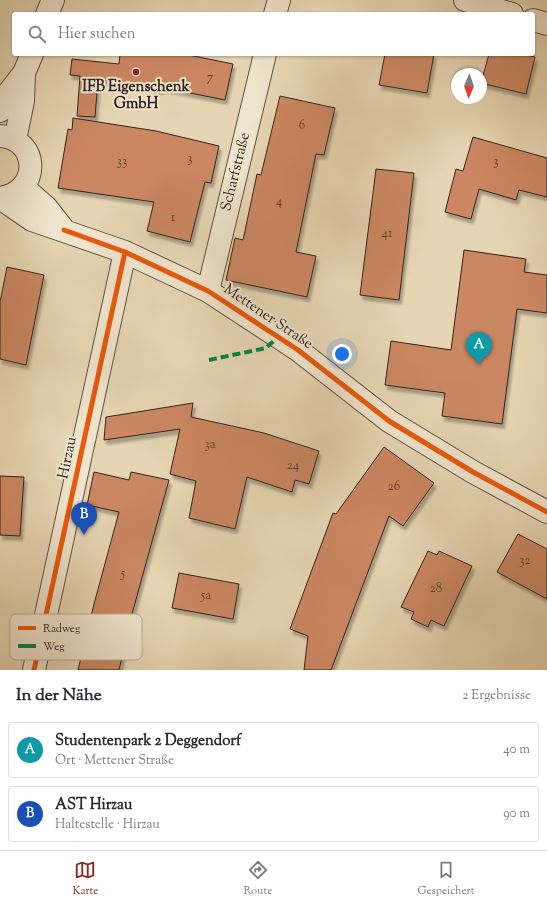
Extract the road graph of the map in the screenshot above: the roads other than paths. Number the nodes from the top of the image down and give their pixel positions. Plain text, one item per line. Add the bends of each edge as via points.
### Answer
1 (52, 0) edge
2 (279, 0) edge
3 (465, 0) edge
4 (48, 12) edge
5 (276, 12) edge
6 (505, 12) edge
7 (535, 21) edge
8 (547, 24) edge
9 (265, 56) edge
10 (28, 64) edge
11 (0, 111) edge
12 (7, 138) edge
13 (23, 187) junction
14 (0, 198) edge
15 (64, 230) junction
16 (125, 252) junction
17 (208, 291) junction
18 (547, 512) edge
19 (46, 614) edge
20 (36, 660) edge
21 (34, 670) edge

1 - 4 street
2 - 5 street
3 - 6 street
7 - 8 street
9 - 17 street, Scharfstraße
10 - 11 street via 6,96
10 - 12 street via 23,101
12 - 13 street via 26,150 31,165 28,180
13 - 14 street via 16,193
13 - 15 street via 46,207
14 - 15 street, Mettener Straße via 32,220
15 - 16 street, Mettener Straße
16 - 17 street, Mettener Straße
16 - 19 street, Hirzau
17 - 18 street, Mettener Straße via 298,350 390,421 473,472
20 - 21 street, Hirzau

